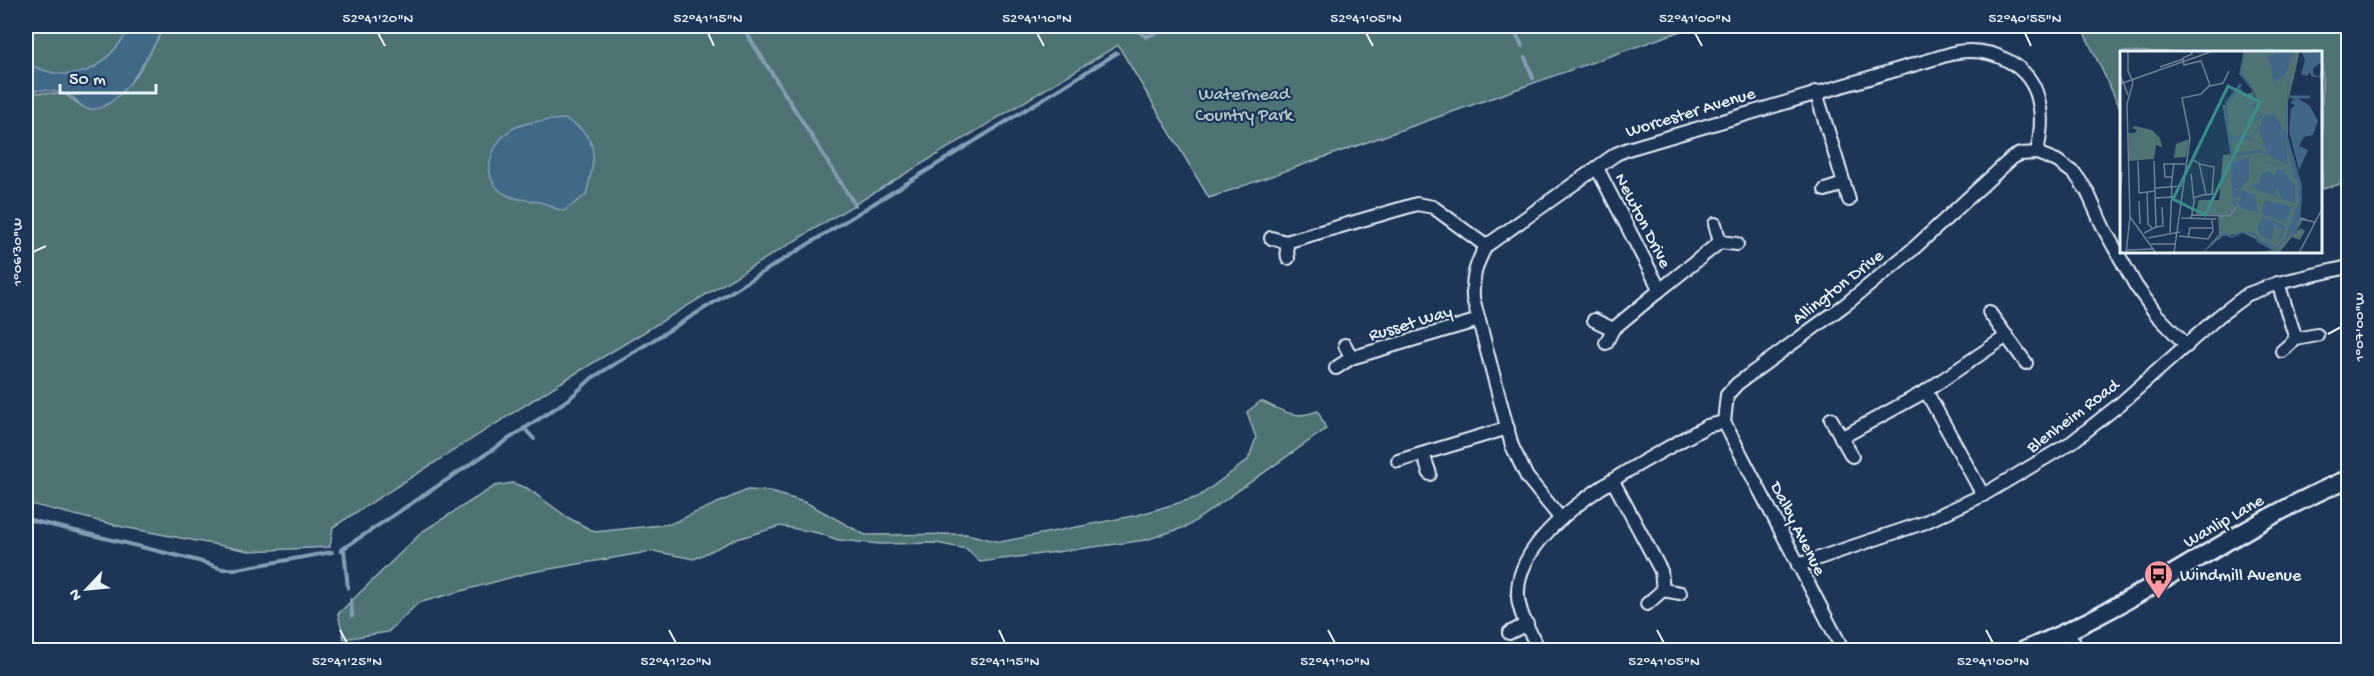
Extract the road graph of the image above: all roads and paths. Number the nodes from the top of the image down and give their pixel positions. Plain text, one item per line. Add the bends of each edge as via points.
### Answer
1 (1816, 92) junction
2 (2037, 153) junction
3 (1597, 168) junction
4 (1844, 184) junction
5 (1825, 189) dead end
6 (1849, 200) dead end
7 (1715, 224) dead end
8 (1271, 238) dead end
9 (1286, 242) junction
10 (1720, 242) junction
11 (1737, 244) dead end
12 (1486, 246) junction
13 (1288, 258) dead end
14 (2349, 267) edge
15 (2278, 283) junction
16 (1660, 290) junction
17 (1989, 312) dead end
18 (1479, 320) junction
19 (1594, 320) dead end
20 (1613, 329) junction
21 (2317, 335) dead end
22 (2007, 336) junction
23 (2296, 339) junction
24 (1606, 343) dead end
25 (1345, 345) dead end
26 (2187, 346) junction
27 (2282, 351) dead end
28 (1351, 358) junction
29 (2026, 363) dead end
30 (1336, 368) dead end
31 (1926, 391) junction
32 (1830, 419) dead end
33 (1724, 422) junction
34 (1508, 428) junction
35 (1841, 438) junction
36 (1423, 454) junction
37 (1852, 456) dead end
38 (1398, 461) dead end
39 (1430, 474) dead end
40 (2349, 478) edge
41 (1613, 482) junction
42 (1983, 495) junction
43 (1561, 519) junction
44 (1798, 565) junction
45 (1664, 590) junction
46 (1680, 593) dead end
47 (1647, 604) dead end
48 (1527, 624) junction
49 (1509, 633) dead end
50 (2068, 633) junction
51 (1539, 651) edge
52 (1843, 651) edge
53 (2024, 651) edge
54 (2078, 651) edge

1 - 2 street, Worcester Avenue via 1957,52 1990,52 2005,57 2031,84 2039,101
1 - 3 street, Worcester Avenue via 1641,144 1616,154
1 - 4 street
2 - 26 street via 2076,174 2136,286
2 - 33 street, Allington Drive via 2012,158 1854,298 1737,384 1727,394
3 - 12 street, Worcester Avenue
3 - 16 street, Newton Drive
4 - 5 street
4 - 6 street
7 - 10 street
8 - 9 street
9 - 12 street via 1417,204 1433,207
9 - 13 street
10 - 11 street
10 - 16 street, Newton Drive
12 - 18 street via 1476,263 1473,279
14 - 15 street, Blenheim Road
15 - 23 street
15 - 26 street, Blenheim Road via 2248,294
16 - 20 street, Newton Drive
17 - 22 street
18 - 28 street, Russet Way
18 - 34 street
19 - 20 street
20 - 24 street, Newton Drive
21 - 23 street
22 - 29 street
22 - 31 street
23 - 27 street
25 - 28 street, Russet Way
26 - 42 street, Blenheim Road via 2072,442
28 - 30 street, Russet Way
31 - 35 street
31 - 42 street
32 - 35 street
33 - 41 street via 1707,426
33 - 44 street, Dalby Avenue
34 - 36 street
34 - 43 street via 1527,477
35 - 37 street
36 - 38 street
36 - 39 street
40 - 50 street, Wanlip Lane via 2293,502
41 - 43 street
41 - 45 street via 1661,571
42 - 44 street, Blenheim Road via 1923,523
43 - 48 street via 1525,560 1520,574 1518,595
44 - 52 street, Dalby Avenue
45 - 46 street
45 - 47 street
48 - 49 street
48 - 51 street
50 - 53 street, Wanlip Lane
50 - 54 street

